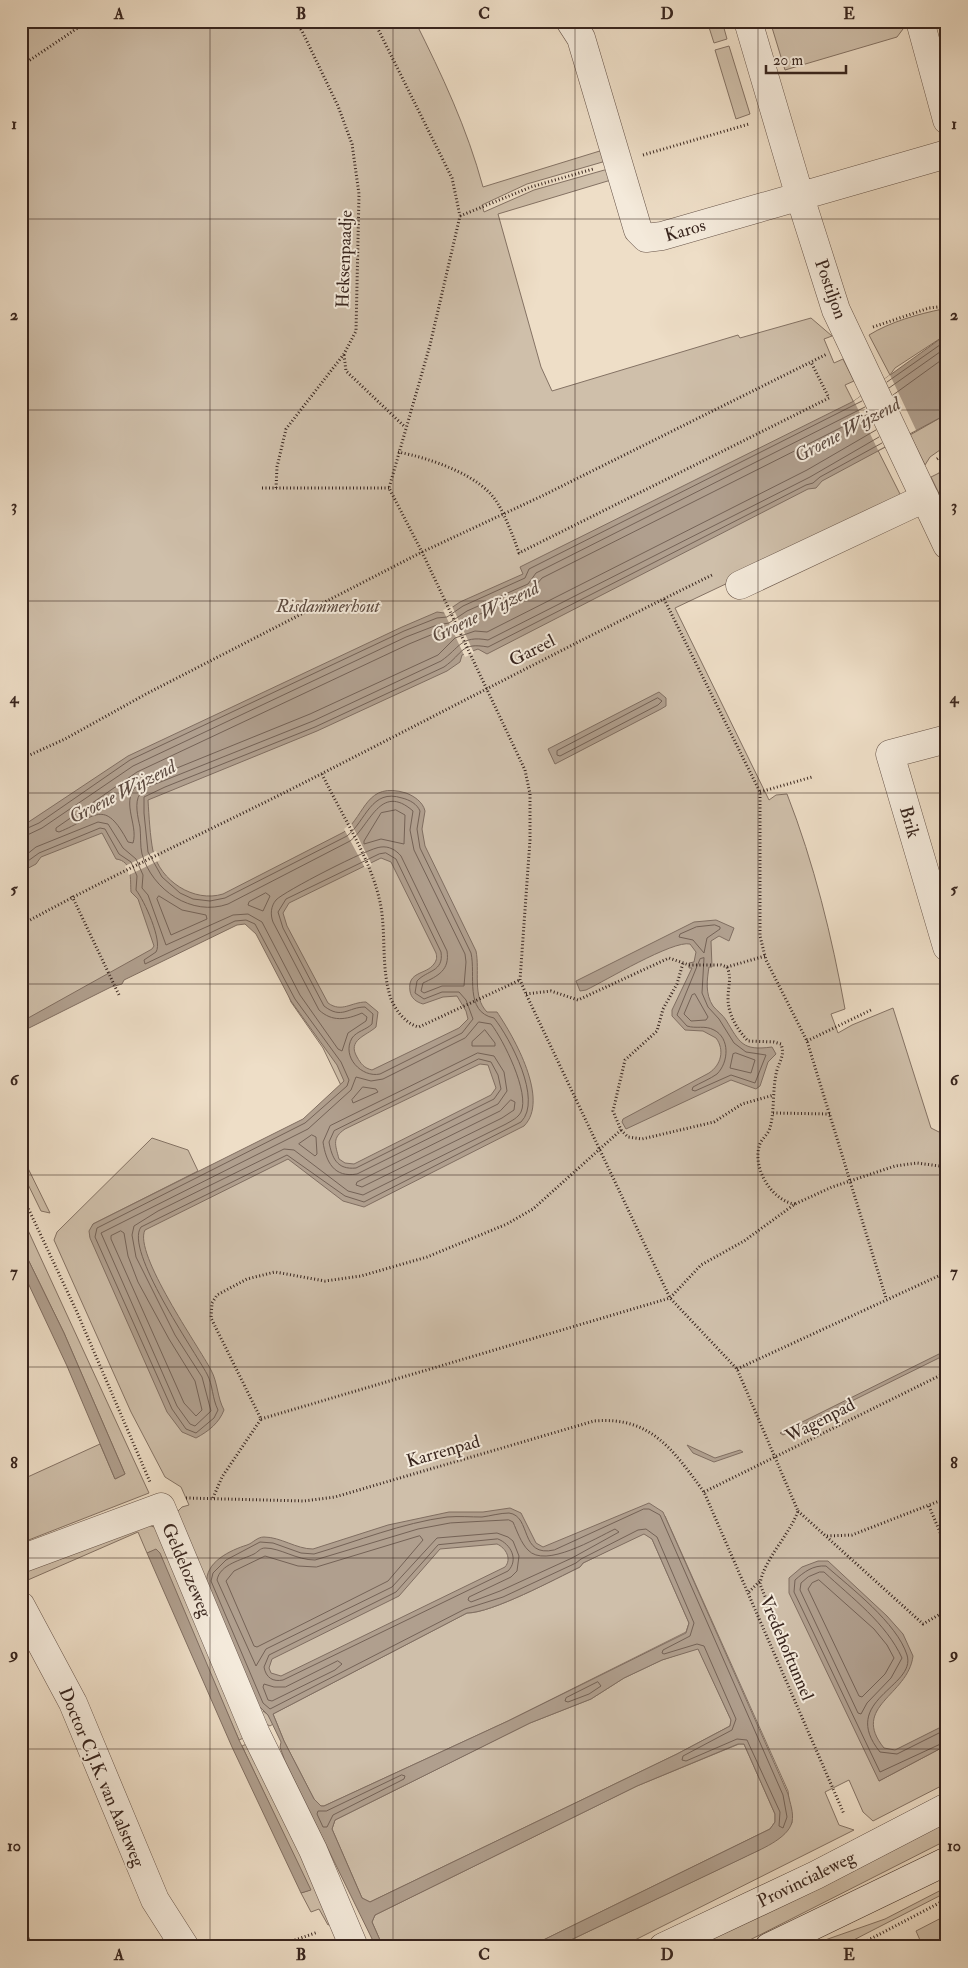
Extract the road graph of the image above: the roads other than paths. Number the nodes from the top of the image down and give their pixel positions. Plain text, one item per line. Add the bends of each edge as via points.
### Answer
1 (570, 21) edge
2 (748, 21) edge
3 (920, 21) edge
4 (947, 120) edge
5 (947, 154) edge
6 (800, 197) junction
7 (925, 498) junction
8 (947, 545) edge
9 (729, 579) road end
10 (947, 738) edge
11 (947, 947) edge
12 (21, 1559) edge
13 (21, 1606) edge
14 (947, 1807) edge
15 (947, 1860) edge
16 (350, 1935) edge
17 (185, 1947) edge
18 (663, 1947) edge
19 (769, 1947) edge

1 - 6 street, Karos via 581,38 638,230 646,238
2 - 6 street, Postiljon
3 - 4 street
5 - 6 street, Karos
6 - 7 street, Postiljon via 836,310
7 - 8 street, Postiljon
7 - 9 street
10 - 11 street, Brik via 890,754
12 - 16 street, Geldelozeweg via 160,1507 256,1734
13 - 17 street, Doctor C.J.K. van Aalstweg via 72,1703 155,1900
14 - 18 street, Provincialeweg via 816,1875
15 - 19 street

